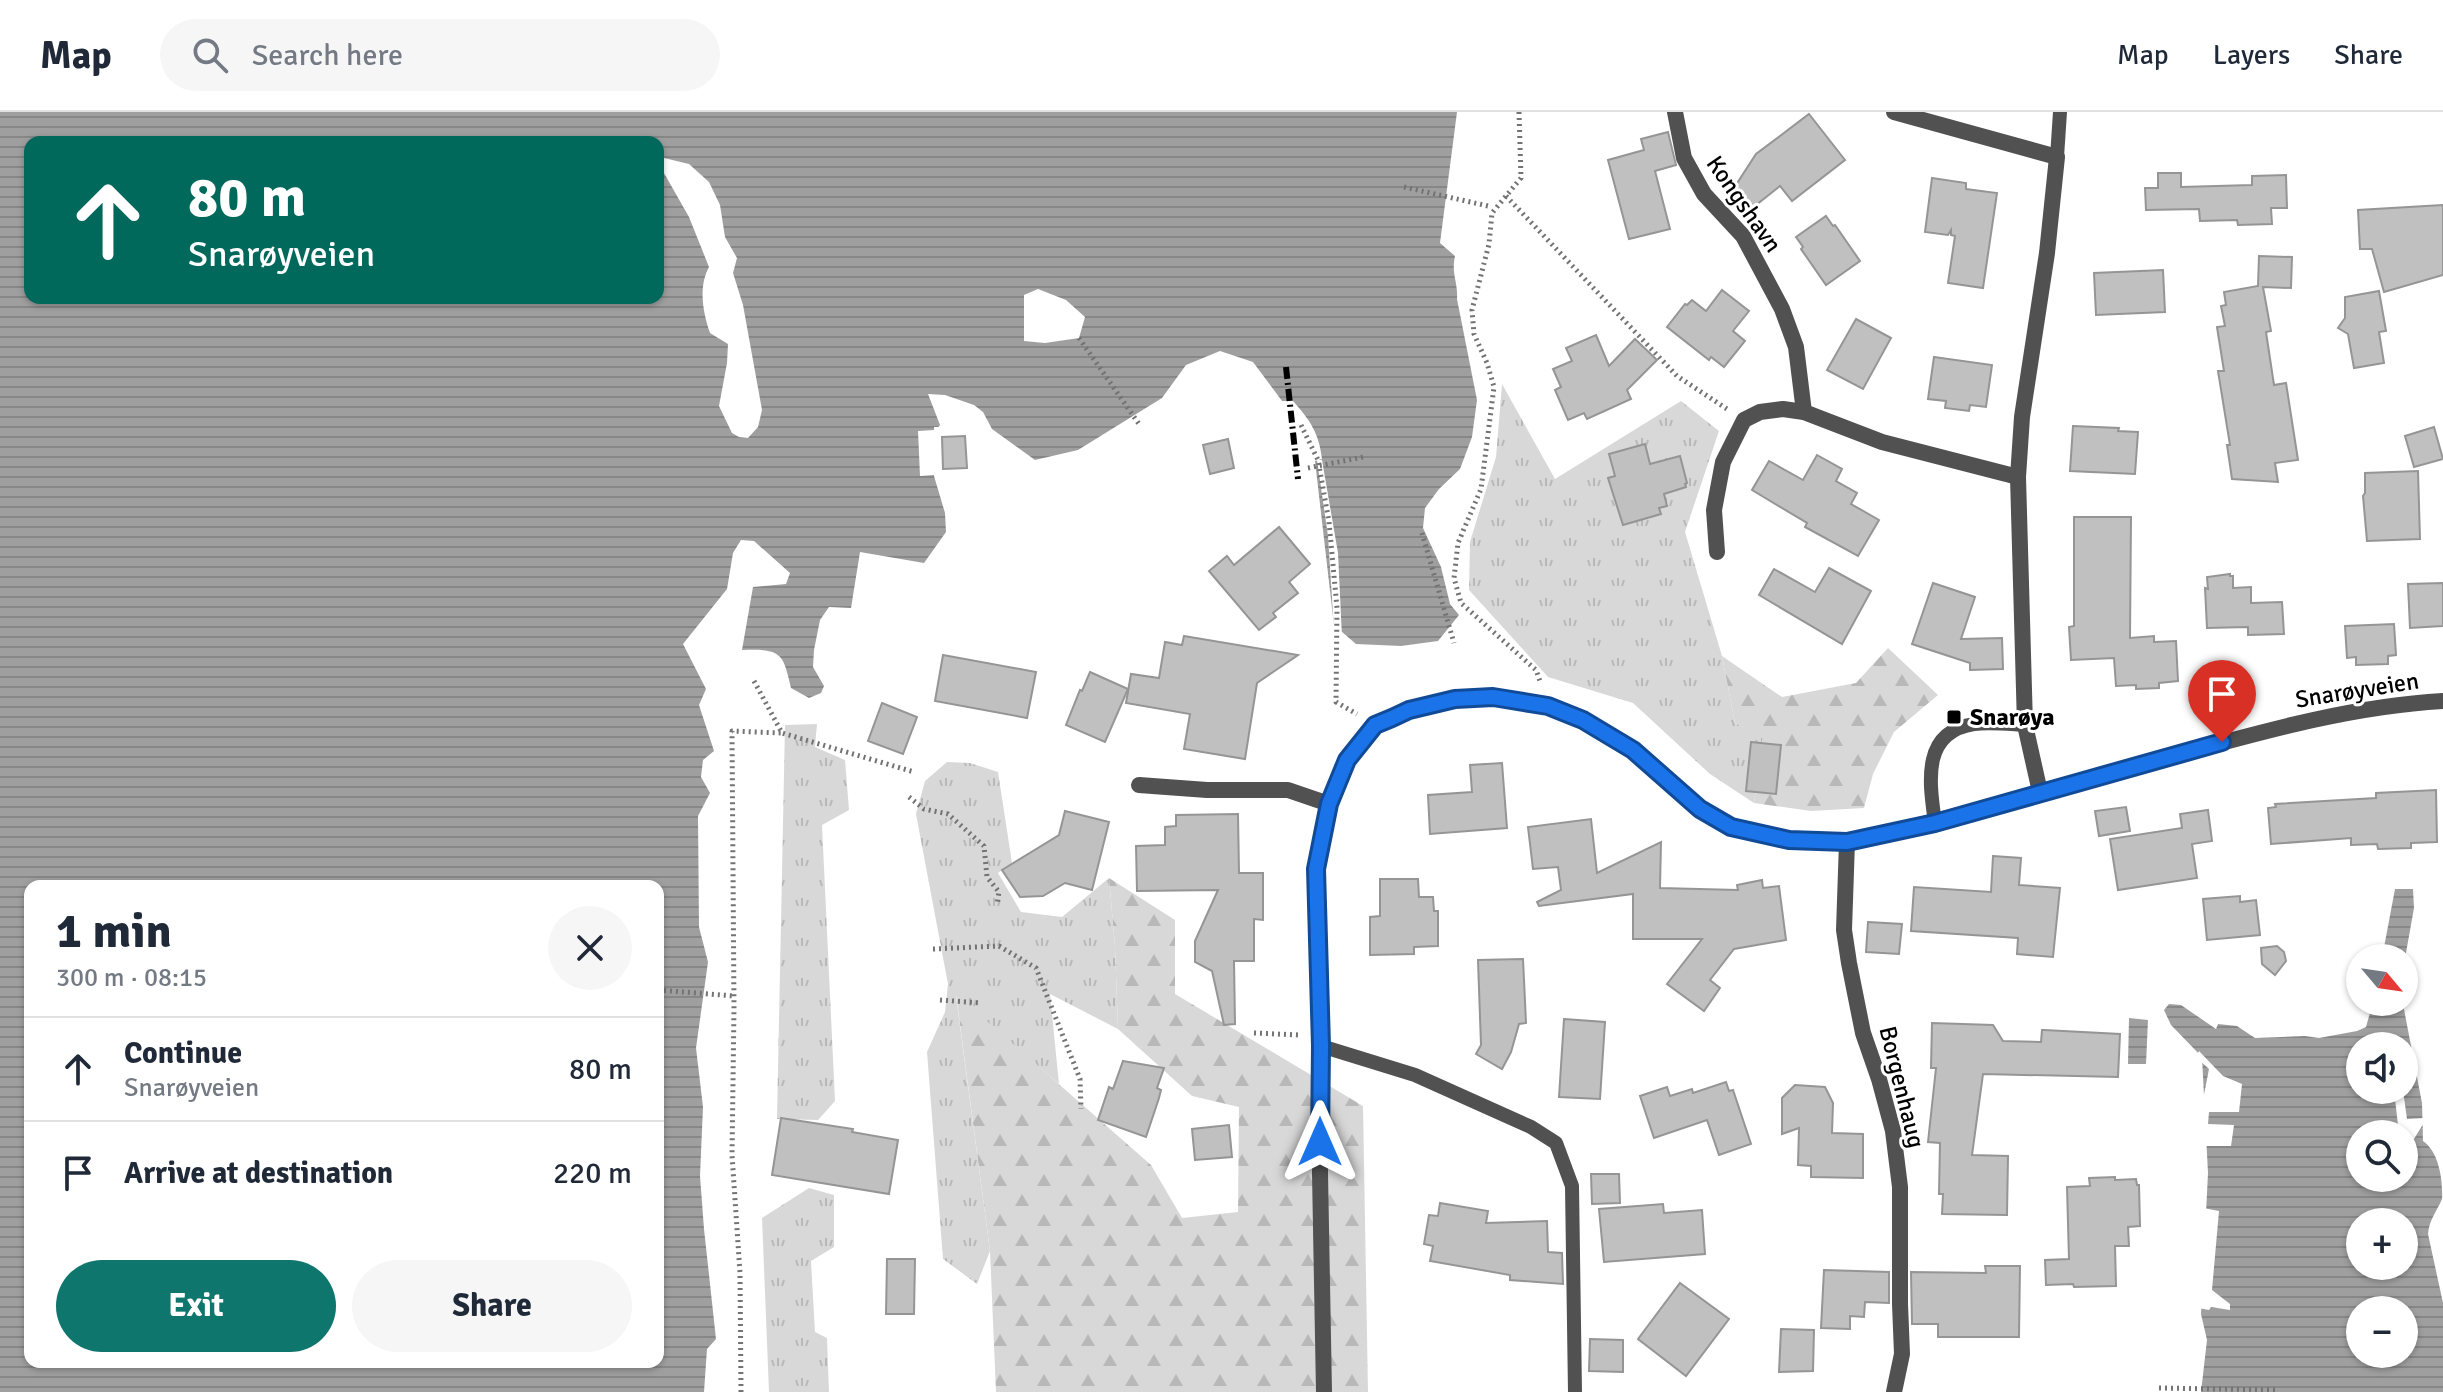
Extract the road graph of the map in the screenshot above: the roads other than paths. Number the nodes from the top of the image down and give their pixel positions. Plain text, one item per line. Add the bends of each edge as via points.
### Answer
1 (1675, 112) edge
2 (1894, 112) edge
3 (2060, 112) edge
4 (2057, 157) junction
5 (1804, 412) junction
6 (2018, 477) junction
7 (1717, 552) dead end
8 (2443, 701) edge
9 (2025, 725) junction
10 (1139, 785) dead end
11 (2040, 792) junction
12 (1329, 804) junction
13 (1935, 823) junction
14 (1847, 842) junction
15 (1320, 1041) junction
16 (1324, 1392) edge
17 (1575, 1392) edge
18 (1894, 1392) edge

1 - 5 street, Kongshavn via 1684,158 1704,194 1743,236 1782,309 1796,347
2 - 4 street
3 - 4 lane
4 - 6 street
5 - 6 street via 1882,442
5 - 7 street via 1760,412 1744,420 1723,462 1714,510
6 - 9 street
8 - 11 street, Snarøyveien via 2272,728
9 - 11 street
9 - 13 lane via 1969,725 1948,737 1929,770
10 - 12 street via 1288,790
11 - 13 street, Snarøyveien
12 - 14 street, Snarøyveien via 1347,760 1375,725 1455,699 1493,697 1548,706 1583,720 1633,750 1700,809 1731,827 1789,840
12 - 15 street, Snarøyveien via 1316,869
13 - 14 street, Snarøyveien
14 - 18 street, Borgenhaug via 1844,930 1849,963 1863,1033 1893,1131 1900,1187 1902,1354
15 - 16 street, Snarøyveien
15 - 17 lane via 1415,1075 1556,1143 1572,1186

